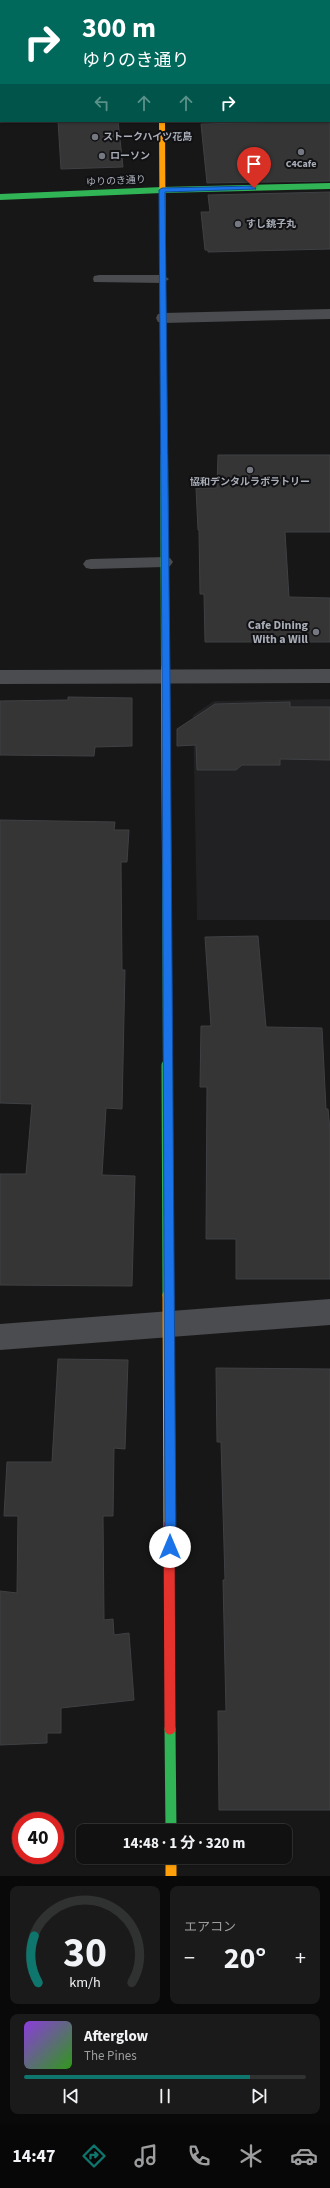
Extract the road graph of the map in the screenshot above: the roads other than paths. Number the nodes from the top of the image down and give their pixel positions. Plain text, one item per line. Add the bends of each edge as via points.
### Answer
1 (162, 122) edge
2 (330, 186) edge
3 (162, 190) junction
4 (0, 197) edge
5 (99, 279) dead end
6 (163, 279) junction
7 (330, 314) edge
8 (164, 318) junction
9 (165, 562) junction
10 (91, 564) dead end
11 (166, 676) junction
12 (330, 676) edge
13 (0, 678) edge
14 (330, 1312) edge
15 (170, 1326) junction
16 (0, 1337) edge
17 (171, 1824) edge
18 (171, 1864) edge
19 (171, 1876) edge

1 - 3 street
2 - 3 street, ゆりのき通り
3 - 4 street, ゆりのき通り
3 - 6 street
5 - 6 lane
6 - 8 street
7 - 8 street
8 - 9 street
9 - 10 lane
9 - 11 street
11 - 12 street
11 - 13 street
11 - 15 street
14 - 15 street
15 - 16 street
15 - 17 street
18 - 19 street

